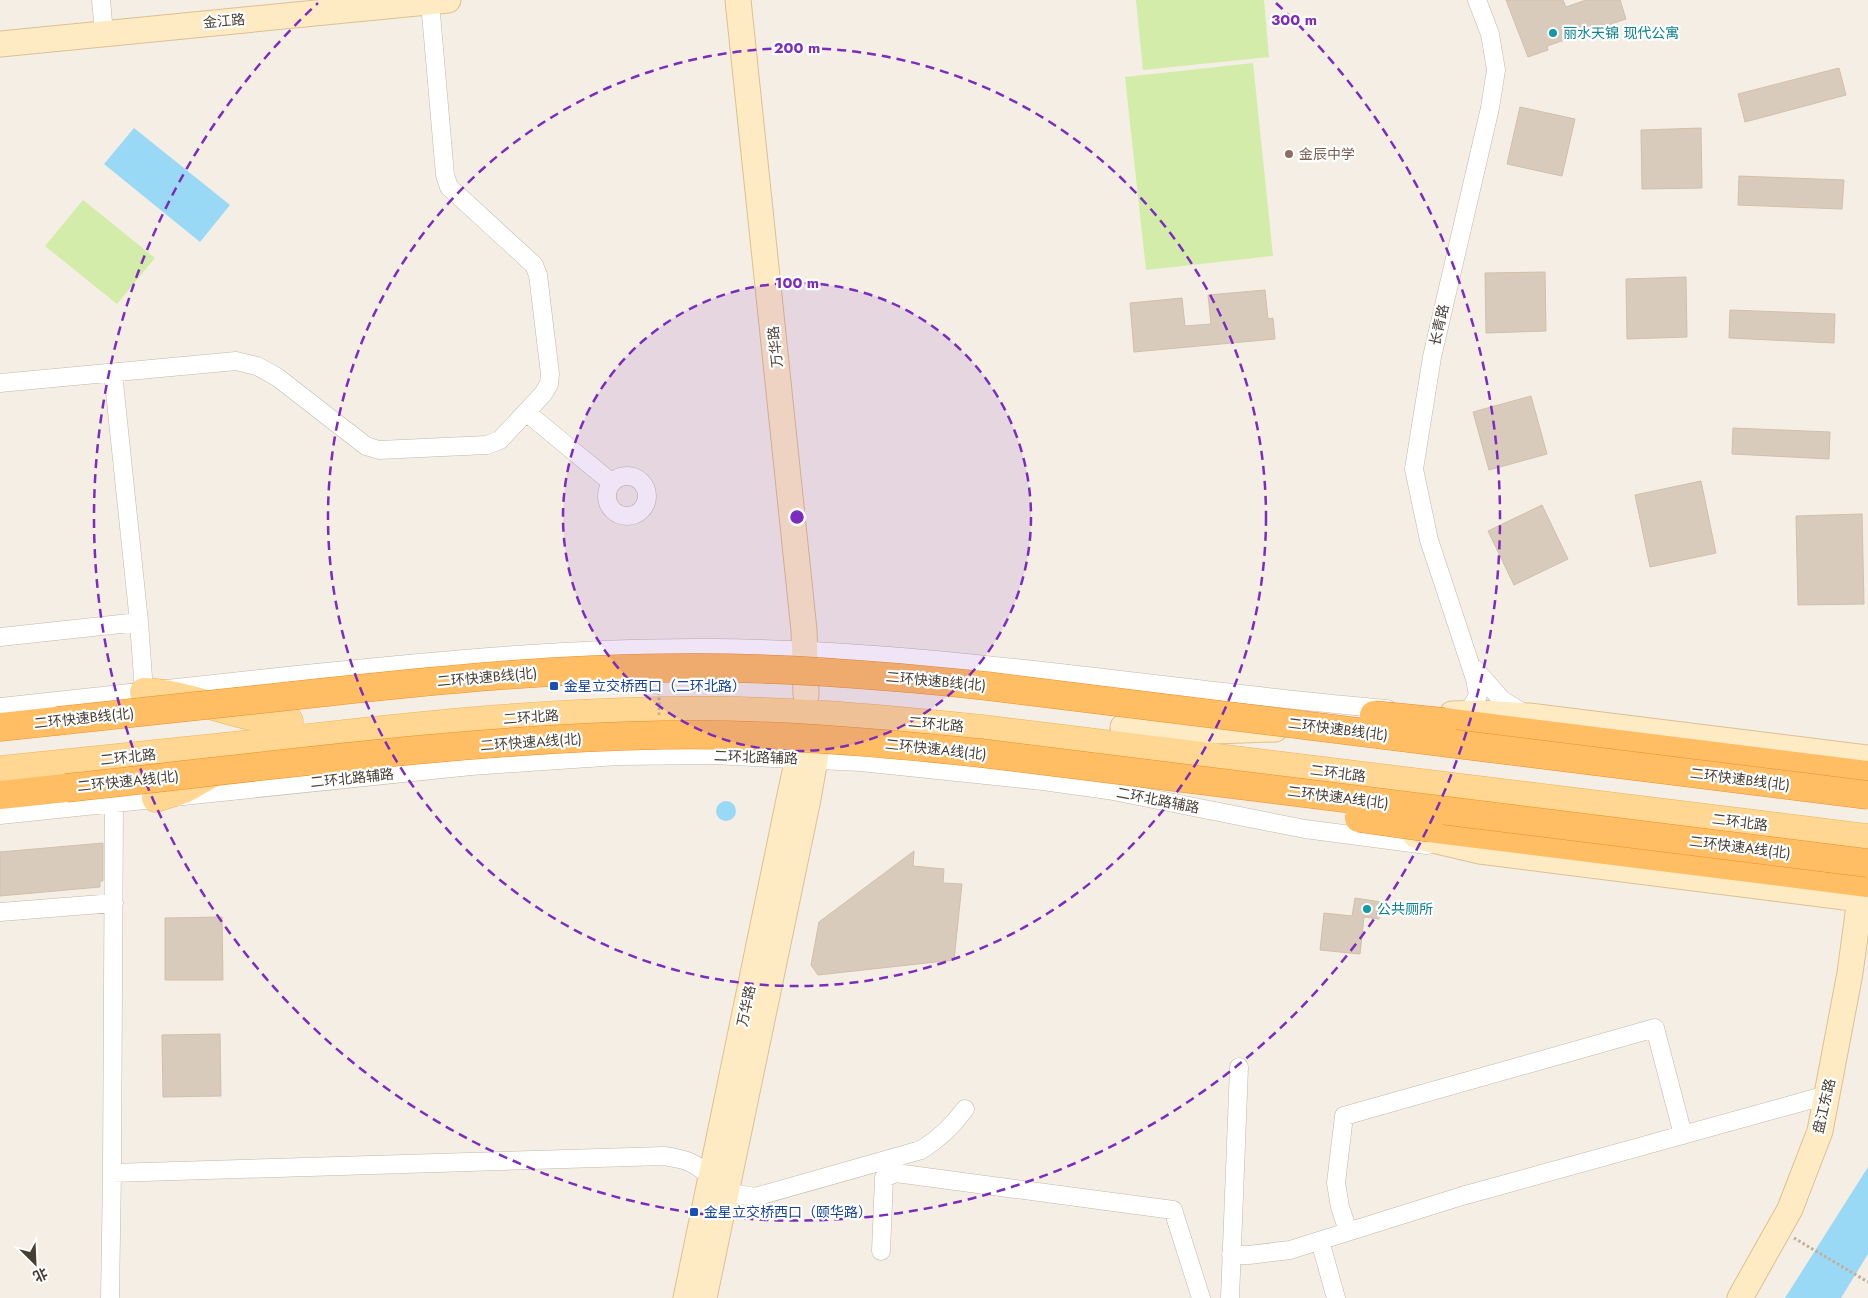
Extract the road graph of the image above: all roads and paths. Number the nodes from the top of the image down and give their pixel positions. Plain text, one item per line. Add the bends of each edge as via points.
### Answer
1 (101, 0) edge
2 (738, 0) edge
3 (1477, 0) edge
4 (439, 1) edge
5 (404, 2) edge
6 (104, 33) junction
7 (0, 44) edge
8 (113, 372) junction
9 (0, 383) edge
10 (526, 412) junction
11 (612, 483) dead end
12 (139, 622) junction
13 (0, 637) edge
14 (1465, 650) junction
15 (806, 651) junction
16 (659, 680) dead end
17 (144, 692) junction
18 (0, 707) edge
19 (810, 708) junction
20 (1456, 714) junction
21 (1529, 716) junction
22 (659, 720) dead end
23 (0, 727) edge
24 (290, 730) junction
25 (1122, 736) junction
26 (0, 752) edge
27 (1283, 756) junction
28 (807, 758) junction
29 (1868, 758) edge
30 (0, 770) edge
31 (1868, 775) edge
32 (0, 795) edge
33 (1868, 795) edge
34 (156, 798) junction
35 (114, 803) junction
36 (0, 815) edge
37 (1868, 819) edge
38 (1868, 838) edge
39 (1508, 855) junction
40 (1864, 885) edge
41 (114, 903) junction
42 (0, 912) edge
43 (1239, 1066) dead end
44 (1827, 1095) junction
45 (965, 1110) dead end
46 (1683, 1134) junction
47 (112, 1173) junction
48 (718, 1182) junction
49 (1348, 1231) junction
50 (1320, 1241) junction
51 (1800, 1242) dead end
52 (882, 1252) dead end
53 (1231, 1255) junction
54 (1868, 1282) edge
55 (110, 1298) edge
56 (686, 1298) edge
57 (704, 1298) edge
58 (1201, 1298) edge
59 (1230, 1298) edge
60 (1336, 1298) edge
61 (1740, 1298) edge

1 - 6 street
2 - 15 street, 万华路
3 - 14 street, 长青路 via 1490,34 1496,70 1432,357 1414,469 1429,540
4 - 5 street, 金江路
4 - 10 street via 444,175 449,187 534,264 538,275 550,379 543,394
5 - 6 street, 金江路
6 - 7 street, 金江路
8 - 9 street
8 - 10 street via 236,361 257,366 278,377 366,446 379,450 487,445 500,440
8 - 12 street
10 - 11 street
12 - 13 street
12 - 17 street
14 - 20 street via 1478,695 1471,708
14 - 21 street via 1476,672 1502,700
15 - 17 street via 663,648 556,652
15 - 19 street, 万华路
15 - 20 street via 927,660 1323,703
16 - 22 path, bridge
17 - 18 street
17 - 24 main road via 183,697
19 - 24 main road, 二环北路 via 673,692 577,695 447,705
19 - 25 main road, 二环北路 via 940,706
19 - 28 street, 万华路
20 - 21 street
20 - 25 street via 1244,731
21 - 29 street
23 - 25 highway, 二环快速B线(北), bridge via 516,674 654,668 762,669 987,686
24 - 26 main road, 二环北路
24 - 30 main road, 二环北路
24 - 34 main road via 269,745 249,752 192,785
25 - 27 main road, 二环北路
25 - 31 highway, bridge via 1286,710 1422,720
25 - 32 highway, 二环快速A线(北), bridge via 971,752 760,736 664,735 570,739 424,750
25 - 33 highway, 二环快速B线(北), bridge
25 - 39 street via 1428,839
25 - 40 highway, bridge via 1278,803 1408,826
27 - 37 main road, 二环北路
27 - 38 main road, 二环北路
28 - 34 street, 二环北路辅路 via 683,755 570,758
28 - 39 street, 二环北路辅路 via 1072,784 1305,829
28 - 48 street, 万华路
34 - 35 street, 二环北路辅路
35 - 36 street, 二环北路辅路
35 - 41 street
39 - 40 street
40 - 44 street, 盘江东路
41 - 42 street
41 - 47 street
43 - 53 street
44 - 46 street
44 - 61 street, 盘江东路 via 1820,1131 1790,1209
45 - 48 street via 937,1140 921,1150 755,1197 737,1194
46 - 49 street
46 - 49 street via 1655,1028 1354,1113 1344,1116 1336,1183
47 - 48 street via 664,1156 697,1165
47 - 55 street
48 - 56 street, 万华路
48 - 57 street, 万华路
49 - 50 street
50 - 53 street via 1290,1250
50 - 60 street
51 - 54 path
52 - 58 street via 884,1178 896,1173 1173,1210
53 - 59 street

